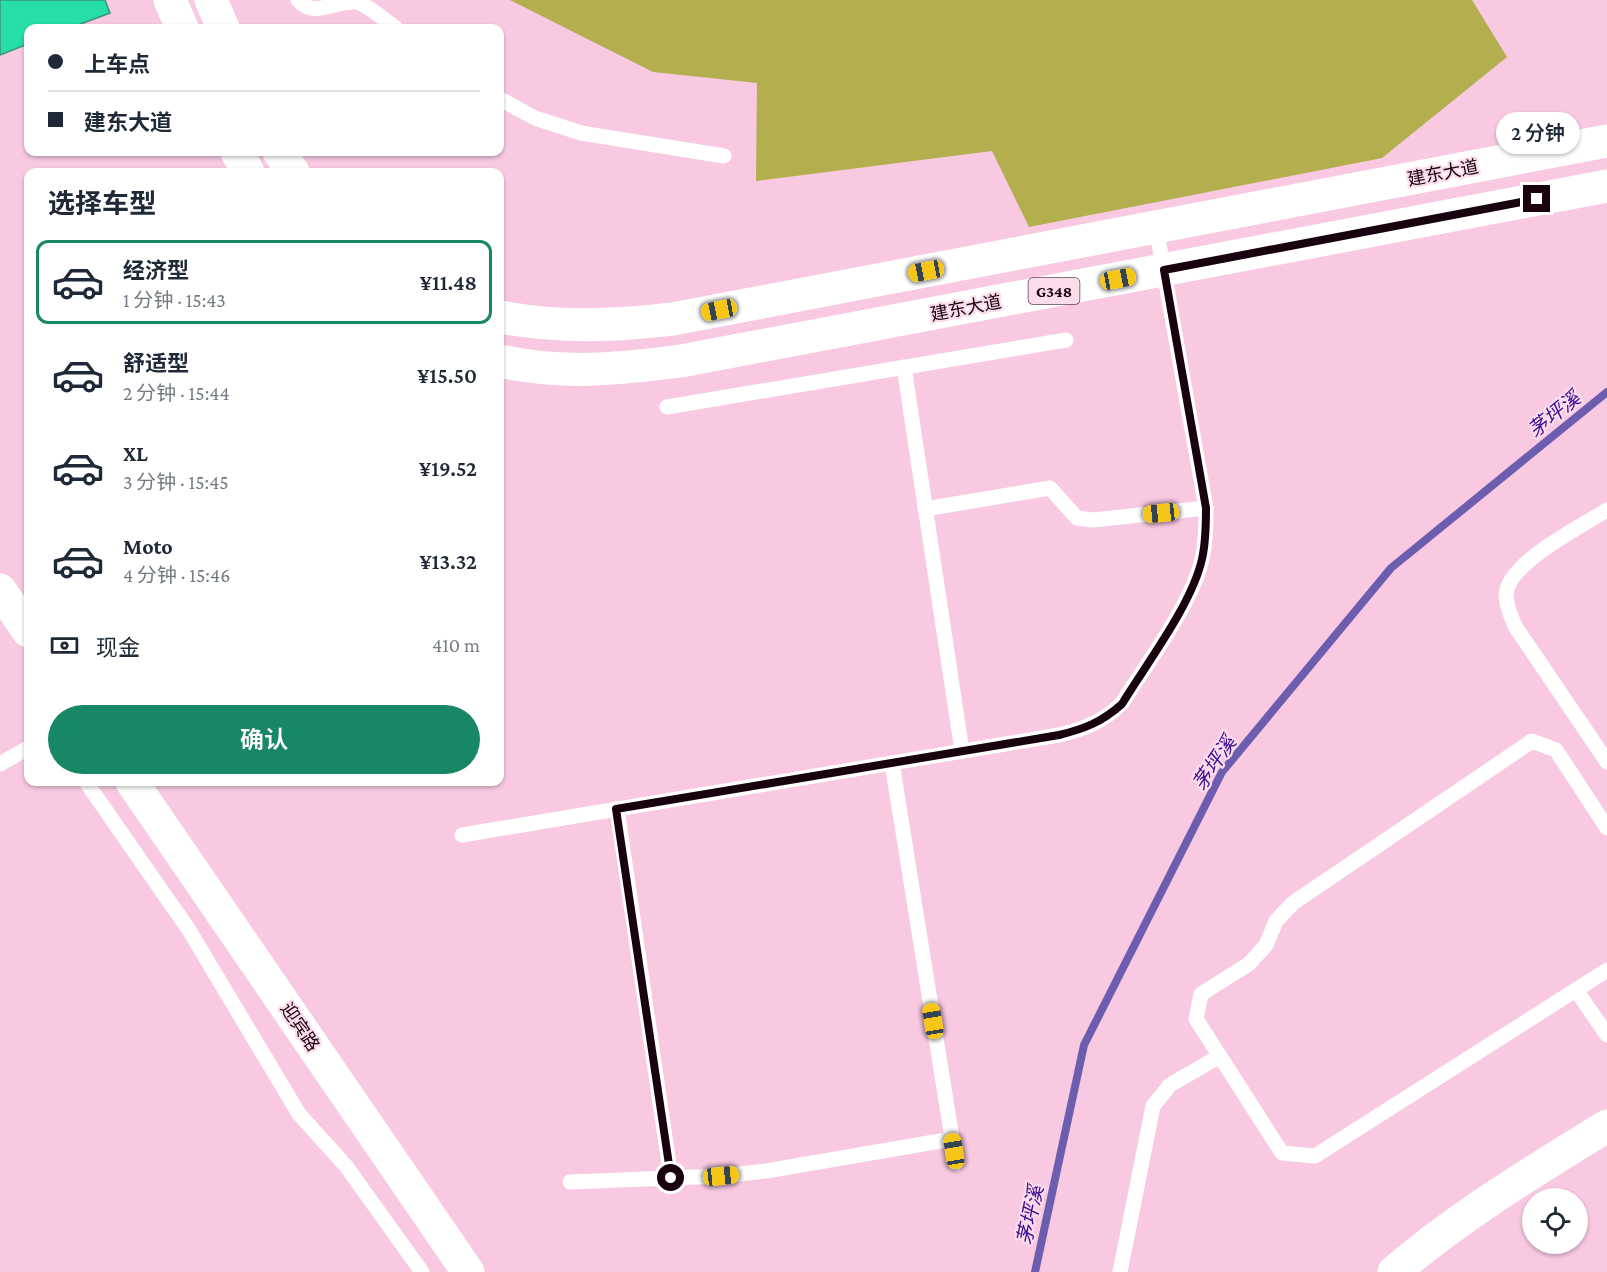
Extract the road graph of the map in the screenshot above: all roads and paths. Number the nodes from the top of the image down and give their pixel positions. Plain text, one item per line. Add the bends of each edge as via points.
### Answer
1 (170, 0) edge
2 (211, 0) edge
3 (298, 0) edge
4 (180, 24) edge
5 (221, 24) edge
6 (390, 24) edge
7 (504, 101) edge
8 (1607, 141) edge
9 (724, 156) dead end
10 (1607, 186) edge
11 (1156, 227) junction
12 (1164, 270) junction
13 (504, 318) edge
14 (1066, 340) dead end
15 (504, 362) edge
16 (904, 367) junction
17 (667, 407) dead end
18 (1206, 508) junction
19 (925, 509) junction
20 (1607, 510) edge
21 (0, 590) edge
22 (24, 625) edge
23 (24, 750) edge
24 (962, 751) junction
25 (1607, 762) edge
26 (892, 763) junction
27 (0, 764) edge
28 (89, 786) edge
29 (135, 786) edge
30 (616, 809) junction
31 (1607, 828) edge
32 (462, 835) dead end
33 (1607, 970) edge
34 (1576, 990) junction
35 (1607, 1035) edge
36 (1220, 1056) junction
37 (1607, 1126) edge
38 (952, 1139) junction
39 (956, 1163) dead end
40 (671, 1178) junction
41 (570, 1182) dead end
42 (422, 1272) edge
43 (468, 1272) edge
44 (1120, 1272) edge
45 (1394, 1272) edge

1 - 4 main road
2 - 5 main road
3 - 6 lane via 303,6 321,9 339,1 358,2
7 - 9 lane via 536,118 581,133
8 - 11 main road, 建东大道 / G348
10 - 12 main road, 建东大道 / G348
11 - 12 lane
11 - 13 main road, 建东大道 / G348 via 673,319 606,326 540,324
12 - 15 main road, 建东大道 / G348 via 681,361 604,371 531,368
12 - 18 lane
14 - 16 lane
16 - 17 lane
16 - 19 lane
18 - 19 lane via 1093,520 1077,518 1050,488
18 - 24 lane via 1202,560 1193,584 1122,704 1095,725 1077,731
19 - 24 lane
20 - 25 lane via 1527,561 1513,576 1506,593 1515,626
21 - 22 main road
23 - 27 lane
24 - 26 lane
26 - 30 lane
26 - 38 lane
28 - 42 lane via 189,930 299,1114 346,1166
29 - 43 main road, 迎宾路
30 - 32 lane
30 - 40 lane
31 - 36 lane via 1556,750 1532,741 1293,903 1276,921 1266,945 1249,964 1201,994 1196,1019
33 - 34 lane
34 - 35 lane
34 - 36 lane via 1315,1156 1282,1152
36 - 44 lane via 1170,1085 1153,1106
37 - 45 main road via 1424,1246
38 - 39 lane
38 - 40 lane via 766,1171
40 - 41 lane

